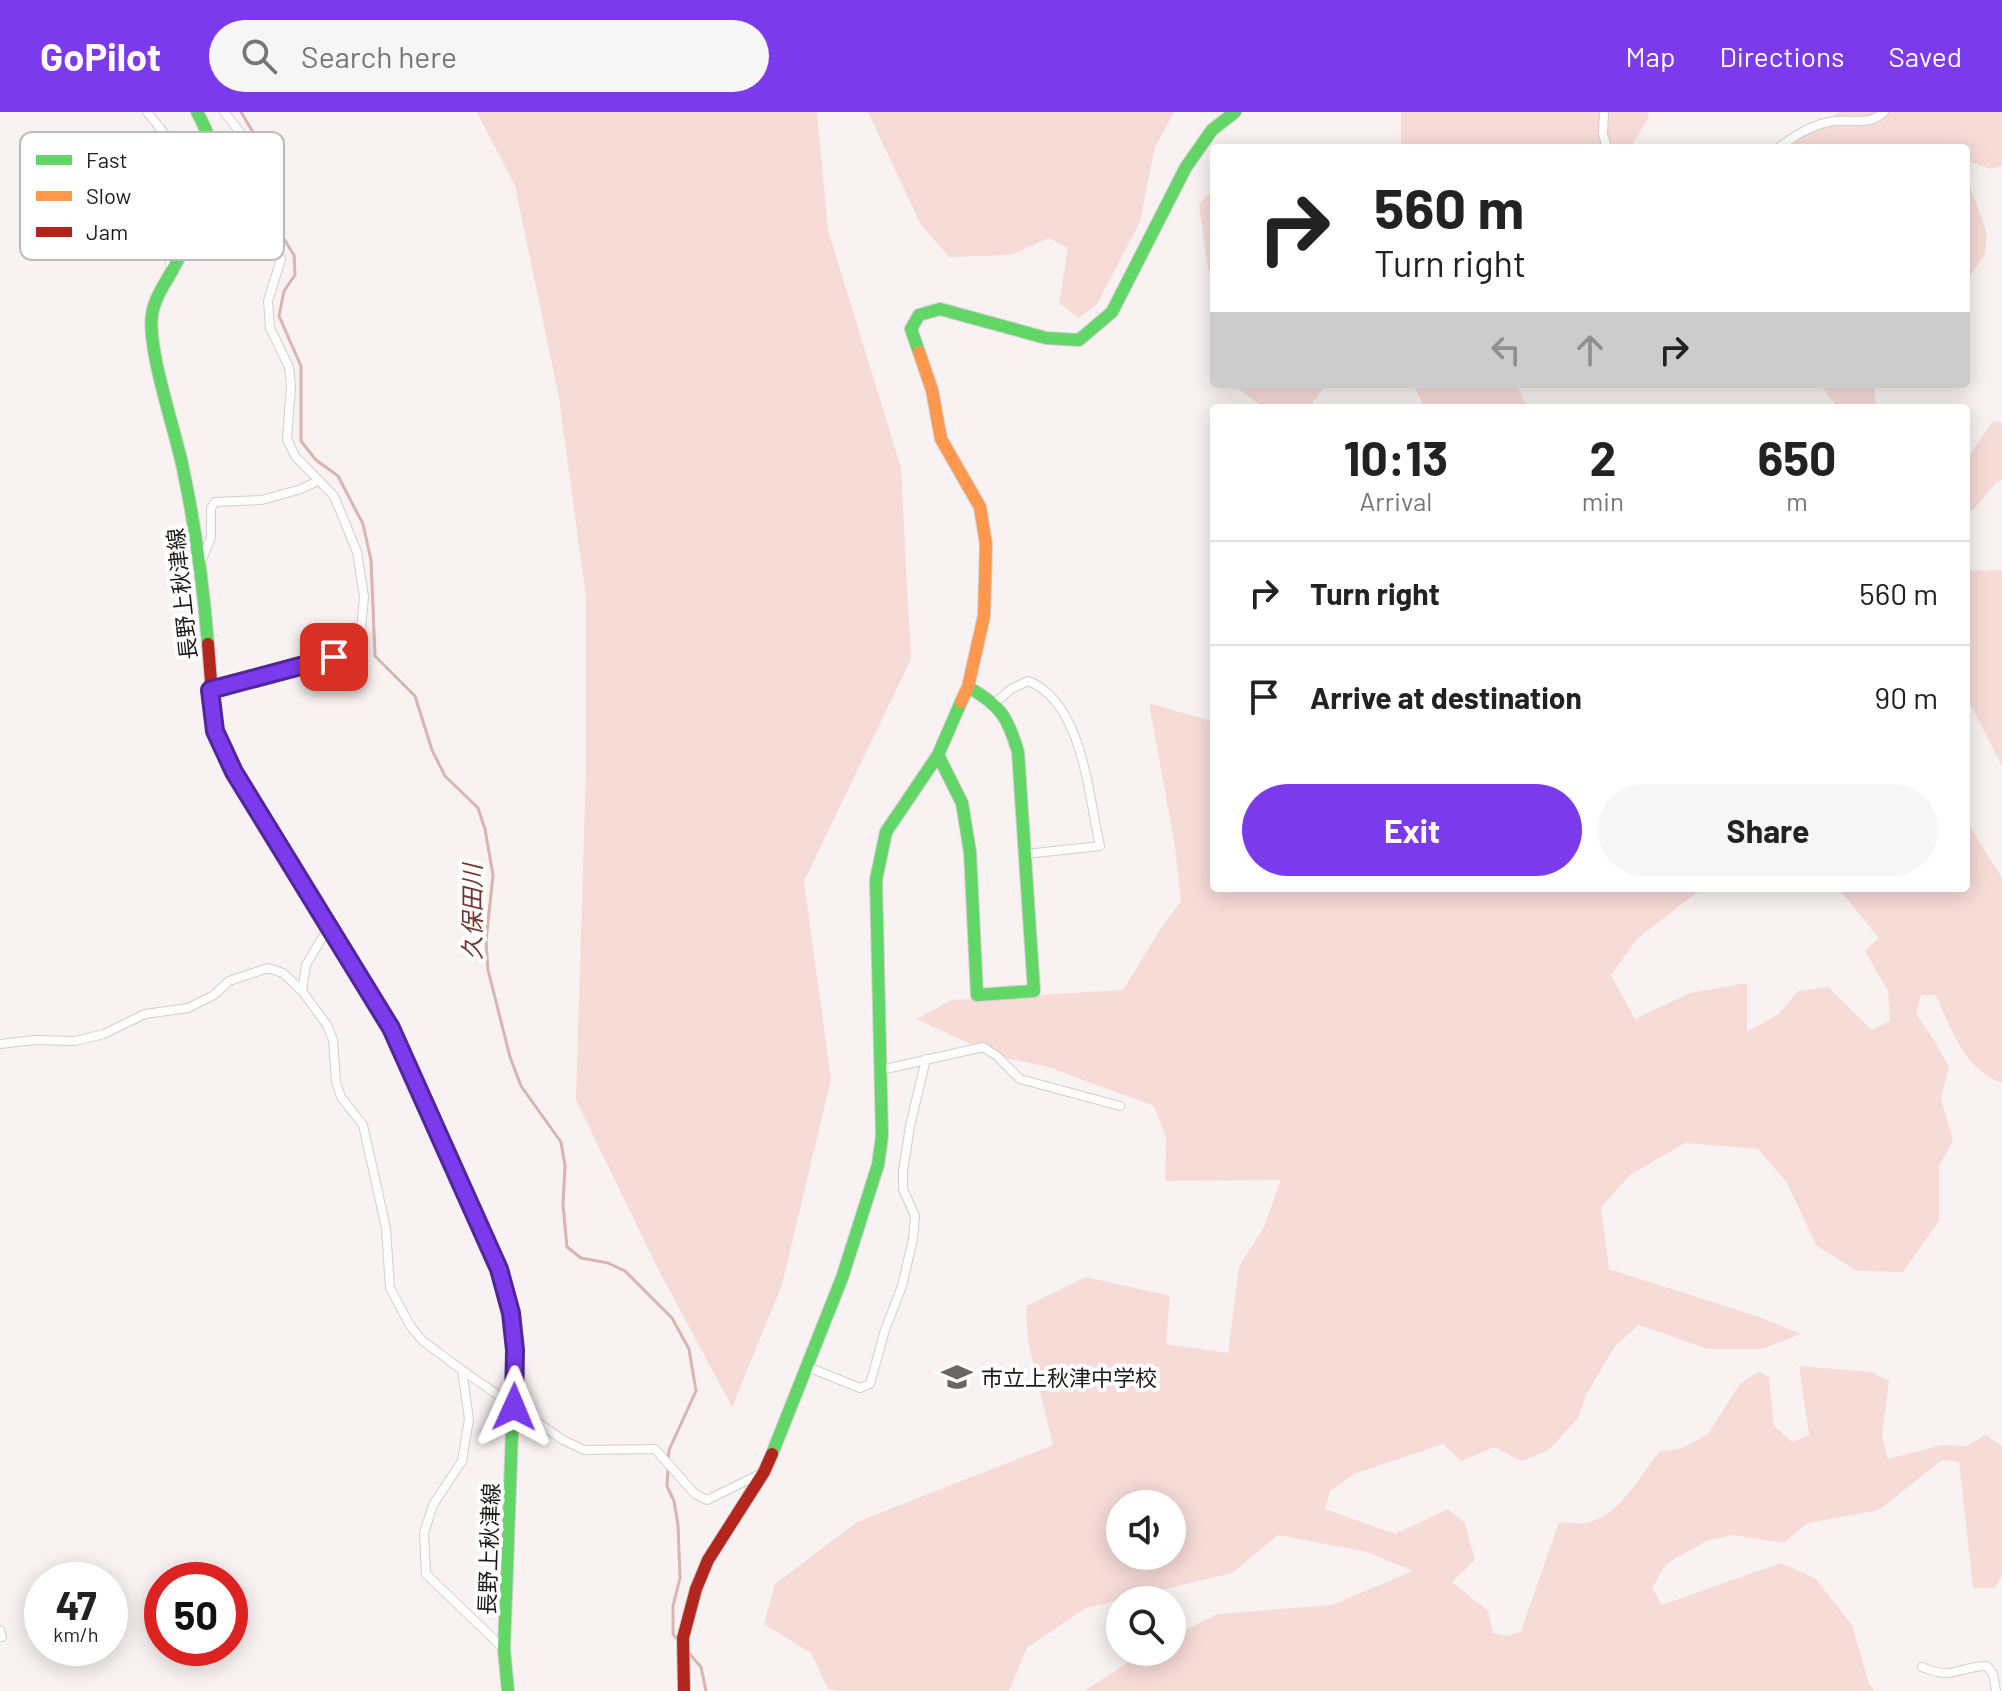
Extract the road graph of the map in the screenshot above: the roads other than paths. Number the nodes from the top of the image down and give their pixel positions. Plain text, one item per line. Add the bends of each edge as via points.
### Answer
1 (147, 112) edge
2 (197, 112) edge
3 (224, 112) edge
4 (1235, 112) edge
5 (1604, 112) edge
6 (1884, 112) edge
7 (163, 132) edge
8 (207, 132) edge
9 (240, 132) edge
10 (1606, 144) edge
11 (1784, 144) edge
12 (170, 260) edge
13 (176, 260) edge
14 (281, 260) edge
15 (171, 271) junction
16 (318, 481) junction
17 (201, 562) junction
18 (968, 687) junction
19 (210, 690) junction
20 (996, 702) junction
21 (938, 755) junction
22 (1026, 854) junction
23 (328, 928) junction
24 (302, 991) junction
25 (0, 1044) edge
26 (926, 1059) junction
27 (881, 1070) junction
28 (1120, 1106) dead end
29 (808, 1367) junction
30 (462, 1370) junction
31 (514, 1407) junction
32 (764, 1472) junction
33 (504, 1649) junction
34 (1922, 1667) dead end
35 (505, 1688) edge
36 (684, 1691) edge
37 (1996, 1691) edge

1 - 7 street
2 - 8 street, 長野上秋津線
3 - 9 street
4 - 18 street via 1212,130 1186,167 1112,312 1079,340 1046,338 940,309 919,315 913,323 941,439 980,507 985,527 984,616
5 - 10 street
6 - 11 street via 1861,122 1805,129
12 - 15 street
13 - 15 street, 長野上秋津線
14 - 16 street via 268,301 270,328 289,367 287,439
15 - 17 street, 長野上秋津線 via 151,317 154,347
16 - 17 street via 262,500 215,502 211,537
16 - 19 street via 334,496 357,552 364,597 359,651
17 - 19 street, 長野上秋津線
18 - 20 street
18 - 21 street
19 - 23 street, 長野上秋津線 via 215,731 234,772
20 - 22 street via 1018,752
20 - 22 street via 1028,681 1058,701 1071,722 1100,846
21 - 22 street via 962,803 977,995 1034,991
21 - 27 street via 886,832 880,851 876,880
23 - 24 street via 306,965
23 - 31 street, 長野上秋津線 via 391,1028 499,1269 515,1350
24 - 25 street via 283,973 268,968 229,981 188,1008 145,1014 104,1034 75,1041
24 - 30 street via 327,1025 341,1097 363,1125 386,1228 390,1288 423,1341
26 - 27 street
26 - 28 street via 983,1047 1020,1079
26 - 29 street via 903,1171 903,1189 915,1216 913,1239 870,1384 860,1388
27 - 29 street via 878,1165
29 - 32 street
30 - 31 street
30 - 33 street via 469,1419 462,1461 428,1519 426,1574
31 - 32 street via 584,1450 655,1449 695,1494 707,1500
31 - 33 street, 長野上秋津線
32 - 36 street via 726,1528 696,1589 683,1638
33 - 35 street, 長野上秋津線
34 - 37 street via 1956,1674 1987,1666

